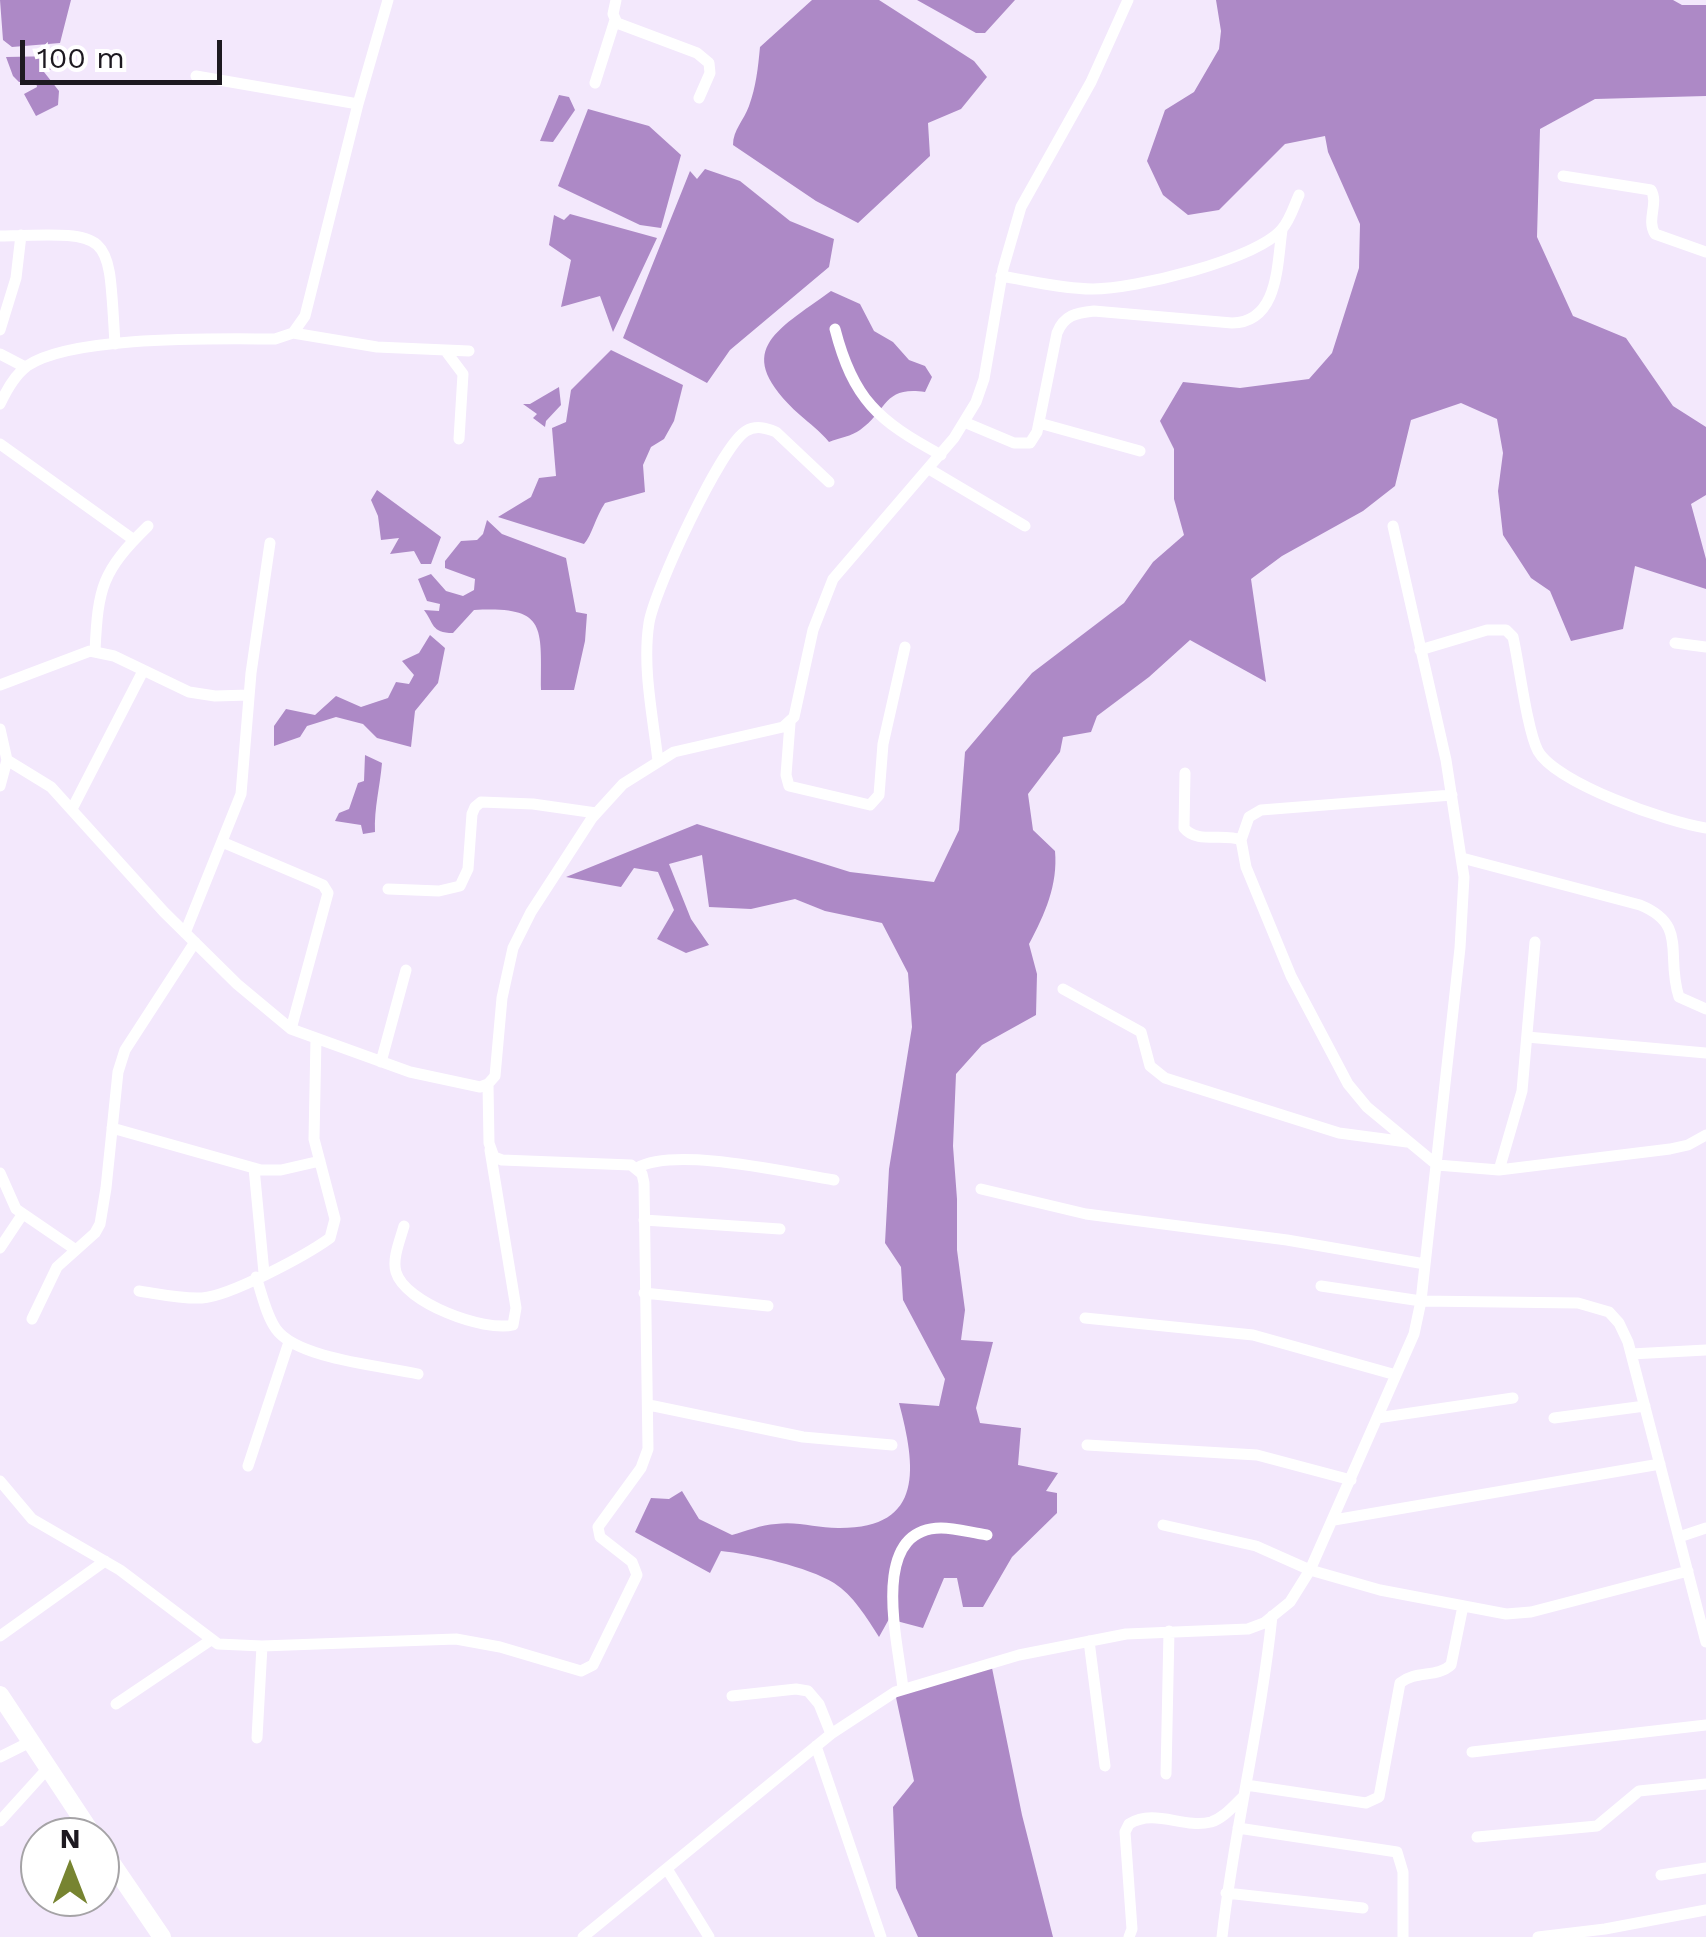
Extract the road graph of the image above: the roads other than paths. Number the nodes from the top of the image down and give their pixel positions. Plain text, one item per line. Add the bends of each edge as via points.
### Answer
1 (388, 0) edge
2 (616, 0) edge
3 (1128, 0) edge
4 (615, 20) junction
5 (196, 76) dead end
6 (594, 83) dead end
7 (698, 98) dead end
8 (358, 104) junction
9 (1563, 176) dead end
10 (1299, 194) dead end
11 (1282, 230) junction
12 (0, 236) edge
13 (21, 236) junction
14 (1706, 252) edge
15 (1001, 276) junction
16 (835, 328) dead end
17 (0, 330) edge
18 (293, 334) junction
19 (115, 344) junction
20 (445, 350) junction
21 (469, 351) dead end
22 (0, 354) edge
23 (26, 367) junction
24 (0, 403) edge
25 (964, 422) junction
26 (1039, 424) junction
27 (459, 439) dead end
28 (0, 444) edge
29 (1140, 450) dead end
30 (940, 455) junction
31 (929, 469) junction
32 (830, 482) dead end
33 (148, 526) dead end
34 (1025, 526) dead end
35 (1392, 526) dead end
36 (134, 540) junction
37 (270, 543) dead end
38 (1674, 643) dead end
39 (1706, 647) edge
40 (906, 648) dead end
41 (1420, 650) junction
42 (95, 651) junction
43 (143, 672) junction
44 (0, 684) edge
45 (250, 695) junction
46 (790, 722) junction
47 (0, 729) edge
48 (8, 760) junction
49 (658, 761) junction
50 (1185, 773) dead end
51 (0, 786) edge
52 (1452, 796) junction
53 (72, 809) junction
54 (596, 814) junction
55 (1706, 828) edge
56 (1241, 840) junction
57 (222, 842) junction
58 (1462, 858) junction
59 (388, 888) dead end
60 (190, 938) junction
61 (1535, 942) dead end
62 (406, 970) dead end
63 (1063, 989) dead end
64 (1706, 1009) edge
65 (290, 1028) junction
66 (1526, 1037) junction
67 (316, 1038) junction
68 (1706, 1054) edge
69 (381, 1062) junction
70 (488, 1084) junction
71 (112, 1128) junction
72 (1706, 1135) edge
73 (1408, 1142) junction
74 (490, 1150) junction
75 (320, 1161) junction
76 (1438, 1165) junction
77 (254, 1168) junction
78 (637, 1168) junction
79 (1499, 1170) junction
80 (0, 1173) edge
81 (834, 1180) dead end
82 (981, 1189) dead end
83 (22, 1215) junction
84 (644, 1220) junction
85 (404, 1226) dead end
86 (780, 1229) dead end
87 (2, 1238) edge
88 (76, 1250) junction
89 (1426, 1264) junction
90 (260, 1275) junction
91 (1322, 1286) dead end
92 (139, 1291) dead end
93 (644, 1293) junction
94 (1421, 1302) junction
95 (768, 1306) dead end
96 (1085, 1318) dead end
97 (32, 1320) dead end
98 (290, 1342) junction
99 (1706, 1350) edge
100 (1631, 1354) junction
101 (418, 1374) dead end
102 (1396, 1375) junction
103 (1513, 1398) dead end
104 (649, 1405) junction
105 (1645, 1406) junction
106 (1377, 1418) junction
107 (1554, 1418) dead end
108 (1087, 1444) dead end
109 (892, 1445) dead end
110 (1660, 1464) junction
111 (248, 1466) dead end
112 (1351, 1480) junction
113 (0, 1481) edge
114 (1334, 1520) junction
115 (1163, 1525) dead end
116 (1706, 1528) edge
117 (988, 1535) dead end
118 (1679, 1536) junction
119 (105, 1560) junction
120 (1310, 1570) junction
121 (1688, 1571) junction
122 (1463, 1606) junction
123 (1272, 1616) junction
124 (1169, 1632) junction
125 (0, 1636) edge
126 (210, 1640) junction
127 (1089, 1641) junction
128 (1706, 1642) edge
129 (262, 1646) junction
130 (904, 1690) junction
131 (0, 1696) edge
132 (732, 1696) dead end
133 (116, 1704) dead end
134 (1706, 1725) edge
135 (830, 1734) junction
136 (257, 1738) dead end
137 (30, 1742) junction
138 (816, 1746) junction
139 (1472, 1752) dead end
140 (0, 1757) edge
141 (1105, 1766) dead end
142 (48, 1768) junction
143 (1166, 1774) dead end
144 (1706, 1784) edge
145 (1245, 1790) junction
146 (81, 1817) edge
147 (0, 1821) edge
148 (1238, 1828) junction
149 (1478, 1836) dead end
150 (1706, 1868) edge
151 (667, 1869) junction
152 (120, 1875) edge
153 (1660, 1875) dead end
154 (1226, 1893) junction
155 (1364, 1908) dead end
156 (1706, 1910) edge
157 (162, 1937) edge
158 (583, 1937) edge
159 (709, 1937) edge
160 (881, 1937) edge
161 (1129, 1937) edge
162 (1222, 1937) edge
163 (1403, 1937) edge
164 (1538, 1937) edge

1 - 8 street
2 - 4 street
3 - 15 street via 1021,207
4 - 6 street
4 - 7 street via 704,58 710,74
5 - 8 street
8 - 18 street via 305,316
9 - 14 street via 1651,190 1655,234
10 - 11 street
11 - 15 street via 1235,256 1162,280 1097,289
11 - 26 street via 1271,295 1244,322 1094,311 1068,317 1056,333
12 - 13 street
13 - 17 street
13 - 19 street via 79,235 104,250
15 - 25 street via 984,379
16 - 30 street via 850,379 887,422
18 - 19 street
18 - 20 street via 378,348
19 - 23 street
20 - 21 street
20 - 27 street via 464,374
22 - 23 street
23 - 24 street
25 - 26 street via 1023,445 1034,439
25 - 30 street
26 - 29 street
28 - 36 street
30 - 31 street
31 - 34 street
31 - 46 street via 826,590
32 - 49 street via 764,428 741,435 722,464 649,623
33 - 36 street
35 - 41 street
36 - 42 street via 105,579
37 - 45 street
38 - 39 street
40 - 46 street via 883,744 879,795 870,805 788,786
41 - 52 street
41 - 55 street via 1506,630 1513,636 1535,744 1550,765 1650,814
42 - 43 street
42 - 44 street
43 - 45 street via 202,695
43 - 53 street
45 - 57 street via 243,783
46 - 49 street
47 - 48 street
48 - 51 street
48 - 53 street
49 - 54 street
50 - 56 street via 1188,834
52 - 56 street via 1261,810 1249,817
52 - 58 street
53 - 60 street
54 - 59 street via 482,802 472,814 468,869 460,886
54 - 70 street via 513,948 495,1076
56 - 73 street via 1291,976 1348,1084
57 - 60 street
57 - 65 street via 314,880 328,893
58 - 64 street via 1664,917 1679,997
58 - 76 street via 1463,914
60 - 65 street
60 - 71 street via 125,1050
61 - 66 street
62 - 69 street
63 - 73 street via 1142,1032 1150,1066 1165,1078 1339,1133
65 - 67 street
66 - 68 street
66 - 79 street via 1518,1108
67 - 69 street
67 - 75 street via 314,1138
69 - 70 street via 442,1080
70 - 74 street
71 - 77 street
71 - 88 street via 100,1224
72 - 79 street via 1670,1149
73 - 76 street
74 - 78 street via 502,1160
74 - 85 street via 516,1308 513,1325 462,1317 410,1293 394,1266
75 - 77 street
75 - 90 street via 334,1230 320,1245
76 - 79 street
76 - 89 street
77 - 90 street
78 - 81 street via 658,1160 697,1160
78 - 84 street
80 - 83 street
82 - 89 street via 1086,1214
83 - 87 street
83 - 88 street
84 - 86 street
84 - 93 street
88 - 97 street via 52,1274
89 - 94 street
90 - 92 street via 210,1297
90 - 98 street via 274,1327
91 - 94 street
93 - 95 street
93 - 104 street
94 - 100 street via 1578,1303 1609,1312
94 - 102 street
96 - 102 street via 1253,1335
98 - 101 street
98 - 111 street
99 - 100 street
100 - 105 street
102 - 106 street
103 - 106 street
104 - 109 street via 803,1437
104 - 129 street via 645,1461 600,1522 600,1537 632,1562 637,1576 586,1670 456,1639
105 - 107 street
105 - 110 street
106 - 112 street
108 - 112 street via 1240,1453
110 - 114 street
110 - 118 street
112 - 114 street
113 - 119 street via 32,1519
114 - 120 street
115 - 120 street via 1256,1546
116 - 118 street
117 - 130 street via 939,1528 916,1536 898,1553 892,1582
118 - 121 street
119 - 125 street
119 - 126 street
120 - 122 street
120 - 123 street
121 - 122 street via 1518,1615
121 - 128 street
122 - 145 street via 1452,1665 1400,1683 1379,1797 1366,1803
123 - 124 street via 1248,1630
123 - 145 street
124 - 127 street
124 - 143 street
126 - 129 street
126 - 133 street
127 - 130 street
127 - 141 street
129 - 136 street
130 - 135 street
131 - 137 street
132 - 135 street via 808,1691
134 - 139 street
135 - 138 street
137 - 140 street
137 - 142 street
138 - 151 street
138 - 160 street
142 - 146 street
142 - 147 street
144 - 149 street via 1639,1791 1597,1826
145 - 148 street
145 - 161 street via 1208,1823 1146,1817 1128,1824
148 - 154 street
148 - 163 street via 1397,1852
150 - 153 street
151 - 158 street
151 - 159 street
152 - 157 street
154 - 155 street
154 - 162 street
156 - 164 street

